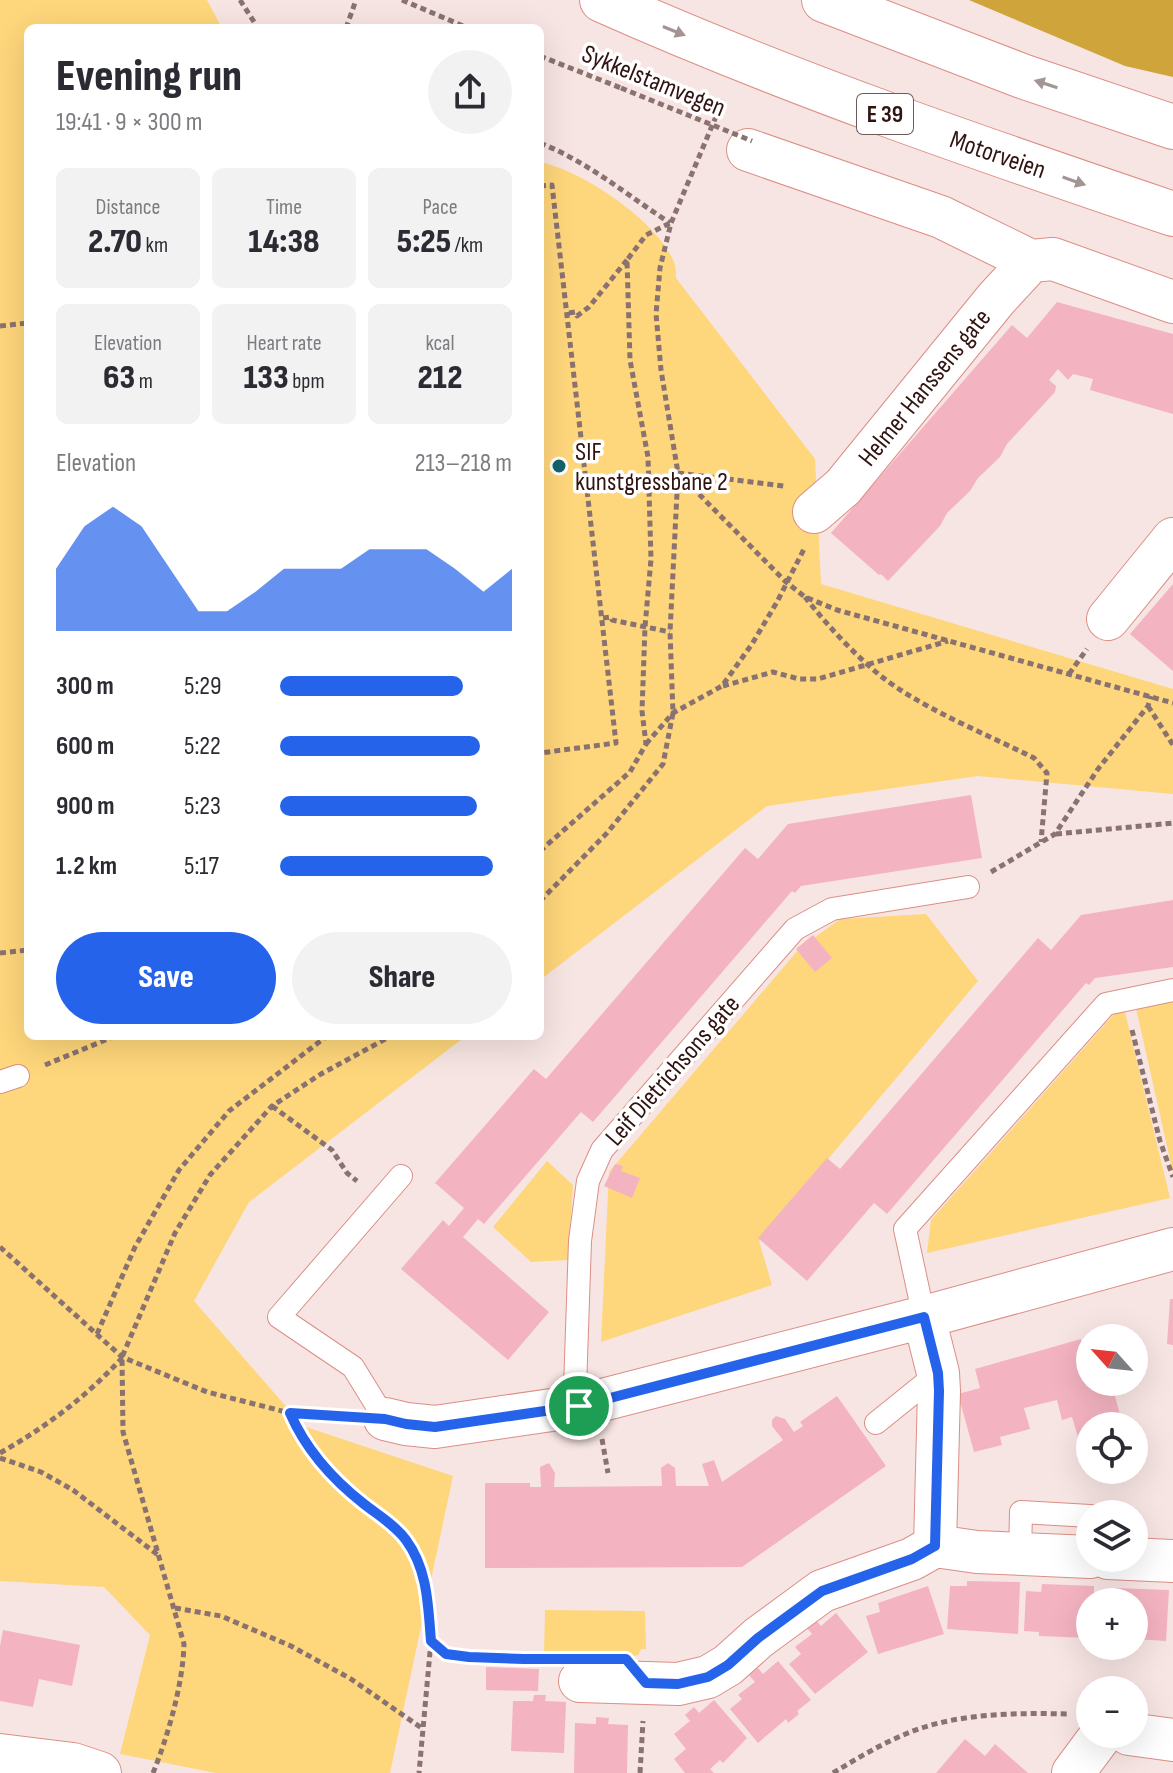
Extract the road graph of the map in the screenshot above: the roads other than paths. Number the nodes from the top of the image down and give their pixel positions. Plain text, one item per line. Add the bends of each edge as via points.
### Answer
1 (602, 0) edge
2 (824, 0) edge
3 (854, 9) edge
4 (1173, 127) edge
5 (750, 145) road end
6 (1173, 214) edge
7 (1031, 261) junction
8 (1173, 302) edge
9 (814, 512) road end
10 (1173, 539) edge
11 (1108, 619) dead end
12 (968, 887) road end
13 (1173, 990) edge
14 (401, 1176) dead end
15 (1173, 1249) edge
16 (924, 1317) junction
17 (938, 1373) junction
18 (579, 1406) junction
19 (385, 1419) joint
20 (876, 1423) dead end
21 (1076, 1515) edge
22 (935, 1546) junction
23 (1020, 1553) junction
24 (1076, 1556) edge
25 (1148, 1560) edge
26 (1173, 1561) edge
27 (566, 1670) road end
28 (1148, 1737) edge
29 (1173, 1740) edge
30 (1082, 1748) edge
31 (0, 1755) edge
32 (100, 1773) edge
33 (1073, 1773) edge

1 -> 6 highway, Motorveien / E 39 via 842,98
2 - 3 highway
4 -> 3 highway via 1022,76
5 - 7 street via 941,217
7 - 8 street via 1053,259
7 - 9 street, Helmer Hanssens gate via 843,487
10 - 11 street
12 - 18 lane, Leif Dietrichsons gate via 832,909 795,929 602,1150 588,1181 580,1241 575,1388
13 - 16 lane via 1106,1004 905,1229
14 - 19 lane via 279,1317 353,1367
15 - 16 street
16 - 17 street
16 - 18 street
17 - 20 lane
17 - 22 street
18 - 19 street via 435,1427
21 - 23 lane via 1021,1512
22 - 23 street
22 - 27 street via 822,1591 708,1677 678,1684 646,1683
23 - 24 street
25 - 26 street
28 - 29 street
30 - 33 street
31 - 32 street via 73,1764

